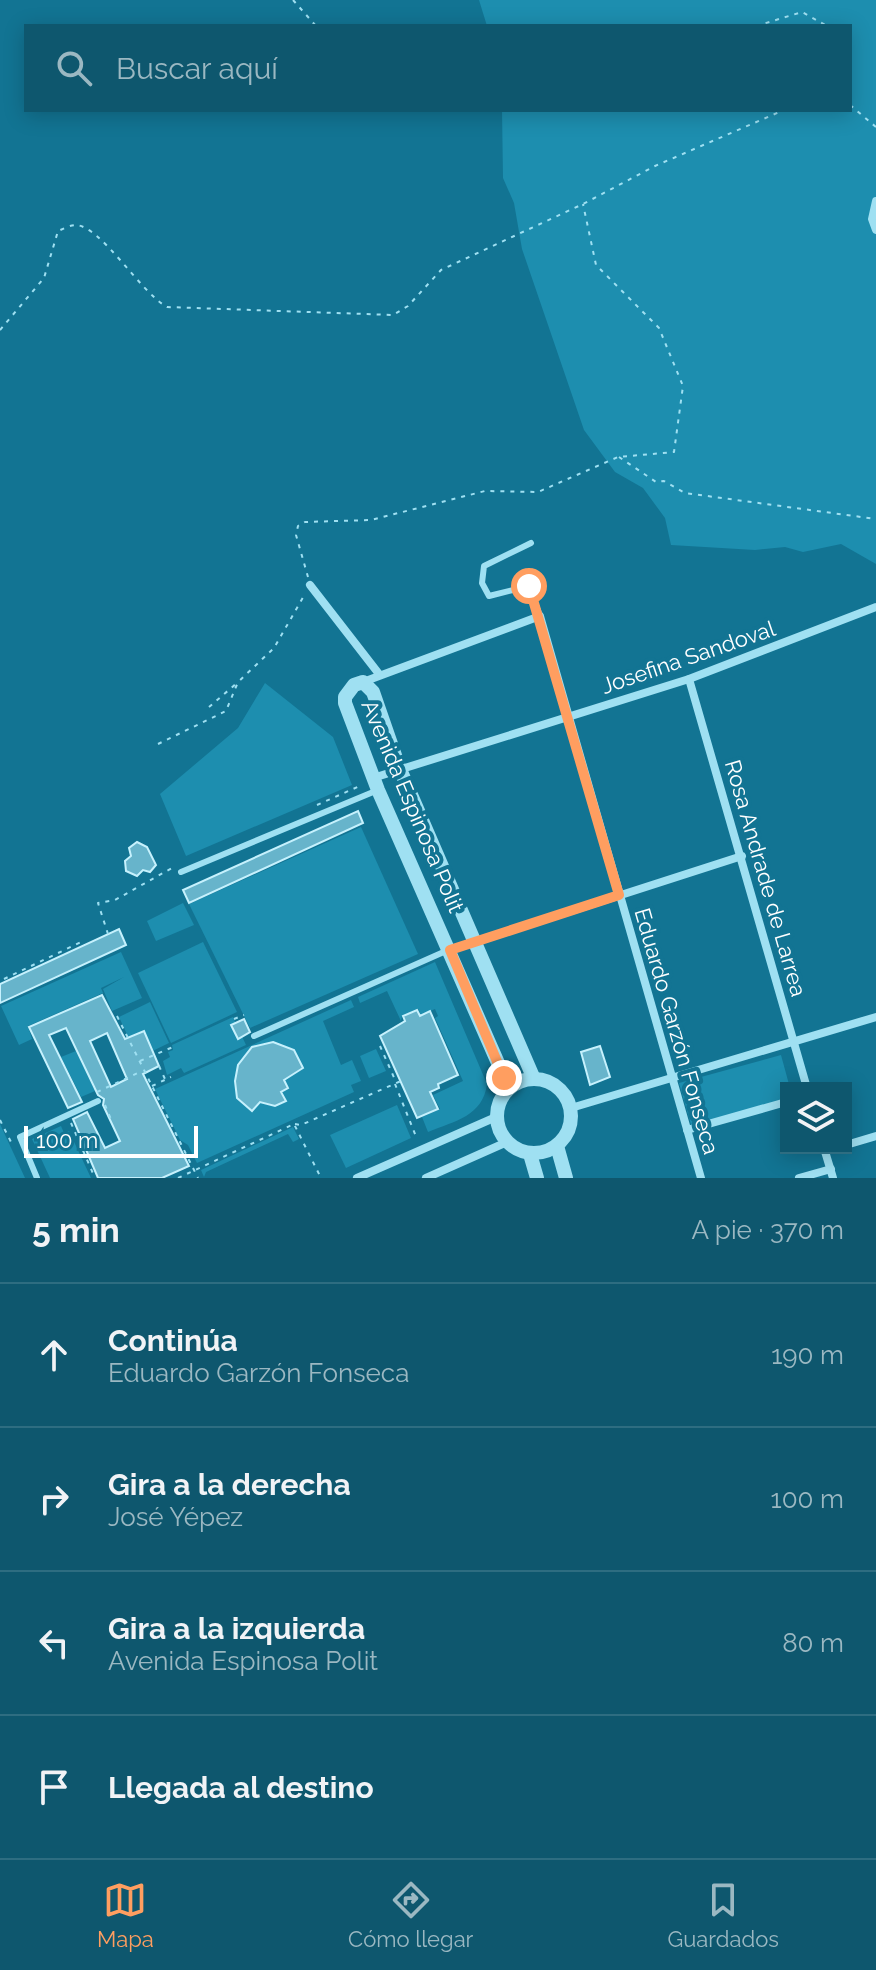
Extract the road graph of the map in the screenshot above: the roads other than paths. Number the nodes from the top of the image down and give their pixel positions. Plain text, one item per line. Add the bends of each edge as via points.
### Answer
1 (876, 201) edge
2 (876, 230) edge
3 (531, 543) dead end
4 (310, 585) road end
5 (876, 607) edge
6 (540, 616) junction
7 (379, 674) junction
8 (689, 679) junction
9 (363, 682) junction
10 (567, 717) junction
11 (399, 767) junction
12 (375, 784) junction
13 (742, 856) junction
14 (181, 872) dead end
15 (619, 895) junction
16 (473, 941) junction
17 (450, 950) junction
18 (876, 1017) edge
19 (254, 1036) dead end
20 (793, 1042) junction
21 (672, 1077) junction
22 (534, 1079) junction
23 (805, 1082) edge
24 (509, 1088) junction
25 (98, 1101) dead end
26 (780, 1104) edge
27 (571, 1108) junction
28 (496, 1117) junction
29 (687, 1130) junction
30 (876, 1136) edge
31 (507, 1142) junction
32 (852, 1143) edge
33 (557, 1146) junction
34 (530, 1154) junction
35 (829, 1154) edge
36 (832, 1174) edge
37 (37, 1178) edge
38 (357, 1178) edge
39 (426, 1178) edge
40 (537, 1178) edge
41 (566, 1178) edge
42 (701, 1178) edge
43 (799, 1178) edge

1 - 2 street
3 - 6 lane via 484,566 482,583 489,596 529,586
4 - 7 street
5 - 8 street, Josefina Sandoval
6 - 7 street
6 - 10 street, Eduardo Garzón Fonseca
7 - 9 street
8 - 10 street, Josefina Sandoval
8 - 13 street, Rosa Andrade de Larrea
9 - 11 street, Avenida Espinosa Polit via 373,692
9 - 12 street, Avenida Espinosa Polit via 345,697
10 - 11 street, Josefina Sandoval
10 - 15 street, Eduardo Garzón Fonseca
11 - 12 street, Josefina Sandoval
11 - 16 street, Avenida Espinosa Polit
12 - 14 lane
12 - 17 street, Avenida Espinosa Polit
13 - 15 street
13 - 20 street, Rosa Andrade de Larrea
15 - 16 street
15 - 21 street, Eduardo Garzón Fonseca
16 - 17 street
16 - 22 street, Avenida Espinosa Polit
17 - 19 lane
17 - 24 street, Avenida Espinosa Polit
18 - 20 street
20 - 21 street
20 - 23 street, Rosa Andrade de Larrea
21 - 27 street
21 - 29 street, Eduardo Garzón Fonseca
22 - 24 street
22 - 27 street via 555,1085
24 - 28 street
25 - 37 lane via 20,1137
26 - 29 street
27 - 33 street via 570,1126
28 - 31 street
28 - 38 street
29 - 42 street, Eduardo Garzón Fonseca
30 - 32 street
31 - 34 street
31 - 39 street
33 - 34 street
33 - 41 street
34 - 40 street
35 - 36 street
36 - 43 street

